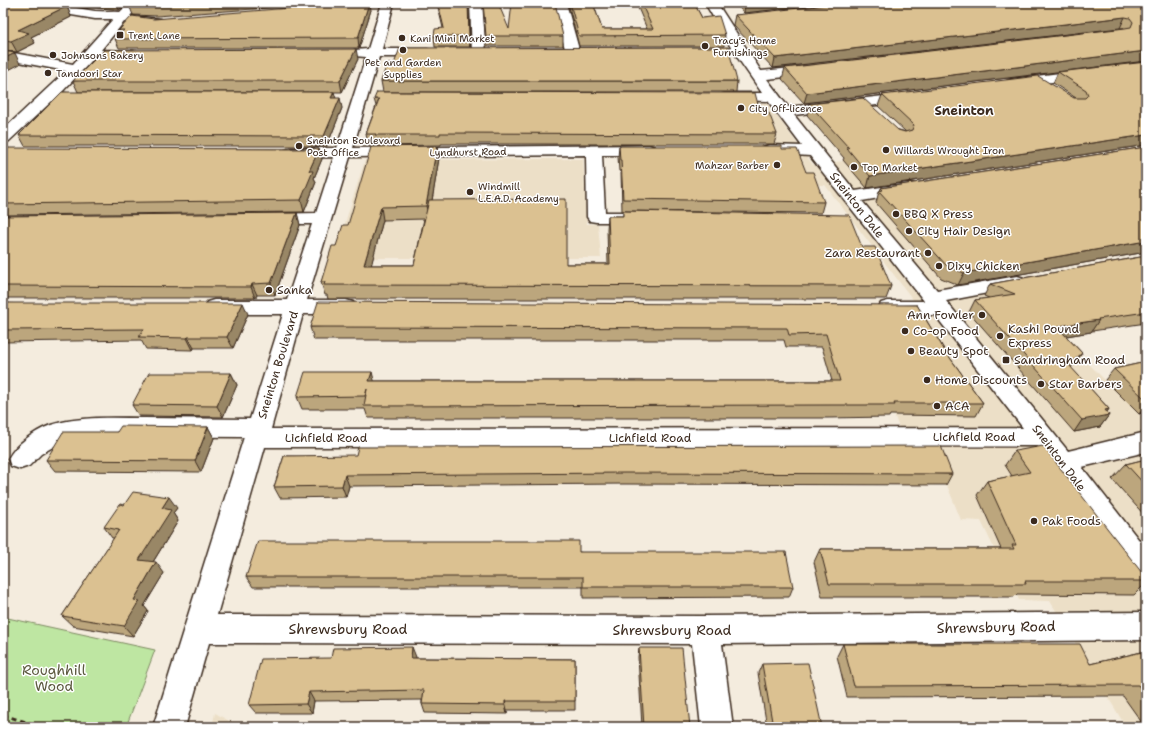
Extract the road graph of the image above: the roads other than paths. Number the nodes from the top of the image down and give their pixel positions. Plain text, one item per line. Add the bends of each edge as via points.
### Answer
1 (24, 3) edge
2 (136, 3) edge
3 (476, 3) edge
4 (560, 3) edge
5 (711, 3) edge
6 (386, 4) edge
7 (122, 16) junction
8 (168, 21) edge
9 (440, 52) edge
10 (342, 53) edge
11 (374, 53) junction
12 (495, 53) edge
13 (557, 53) edge
14 (573, 53) junction
15 (588, 53) edge
16 (90, 54) junction
17 (145, 54) edge
18 (3, 55) edge
19 (1146, 66) edge
20 (828, 68) edge
21 (76, 69) junction
22 (758, 76) junction
23 (1036, 80) junction
24 (997, 85) edge
25 (1055, 92) edge
26 (927, 94) edge
27 (49, 97) junction
28 (716, 97) edge
29 (772, 97) junction
30 (104, 98) edge
31 (865, 102) junction
32 (784, 112) junction
33 (878, 116) edge
34 (3, 120) edge
35 (20, 123) junction
36 (3, 138) edge
37 (594, 150) junction
38 (664, 150) edge
39 (751, 150) edge
40 (814, 150) junction
41 (272, 153) edge
42 (344, 153) junction
43 (921, 186) edge
44 (852, 197) junction
45 (651, 217) edge
46 (324, 218) junction
47 (253, 219) edge
48 (846, 220) edge
49 (869, 221) junction
50 (1031, 279) edge
51 (936, 302) junction
52 (192, 307) edge
53 (295, 307) junction
54 (367, 308) edge
55 (869, 308) edge
56 (257, 433) junction
57 (1044, 437) junction
58 (1146, 442) edge
59 (20, 459) dead end
60 (1062, 462) junction
61 (1146, 570) edge
62 (1146, 626) edge
63 (198, 629) junction
64 (705, 630) junction
65 (168, 727) edge
66 (717, 727) edge

1 - 7 street via 95,15
2 - 7 street
3 - 12 street via 473,53
4 - 14 street
5 - 22 street, Sneinton Dale via 728,20 732,51
6 - 11 street, Sneinton Boulevard
7 - 8 street via 130,20
7 - 16 street
9 - 11 street
10 - 11 street
11 - 42 street, Sneinton Boulevard
13 - 14 street
14 - 15 street
16 - 17 street
16 - 21 street
18 - 21 street
19 - 23 street
20 - 22 street
21 - 27 street
22 - 29 street, Sneinton Dale
23 - 24 street
23 - 25 street
26 - 31 street
27 - 30 street
27 - 35 street
28 - 29 street
29 - 32 street, Sneinton Dale
31 - 32 street
31 - 33 street
32 - 40 street, Sneinton Dale
34 - 35 street
35 - 36 street
37 - 38 street, Lyndhurst Road
37 - 42 street, Lyndhurst Road
37 - 45 street via 596,216
39 - 40 street
40 - 44 street, Sneinton Dale
41 - 42 street, Lyndhurst Road
42 - 46 street, Sneinton Boulevard
43 - 44 street
44 - 49 street, Sneinton Dale
46 - 47 street
46 - 53 street, Sneinton Boulevard
48 - 49 street
49 - 51 street, Sneinton Dale
50 - 51 street
51 - 55 street
51 - 57 street, Sneinton Dale
52 - 53 street
53 - 54 street
53 - 56 street, Sneinton Boulevard
56 - 57 street, Lichfield Road
56 - 59 street, Lichfield Road via 92,427 58,432 32,447
56 - 63 street, Sneinton Boulevard
57 - 60 street, Sneinton Dale
58 - 60 street
60 - 61 street, Sneinton Dale
62 - 64 street, Shrewsbury Road
63 - 64 street, Shrewsbury Road
63 - 65 street, Sneinton Boulevard
64 - 66 street

